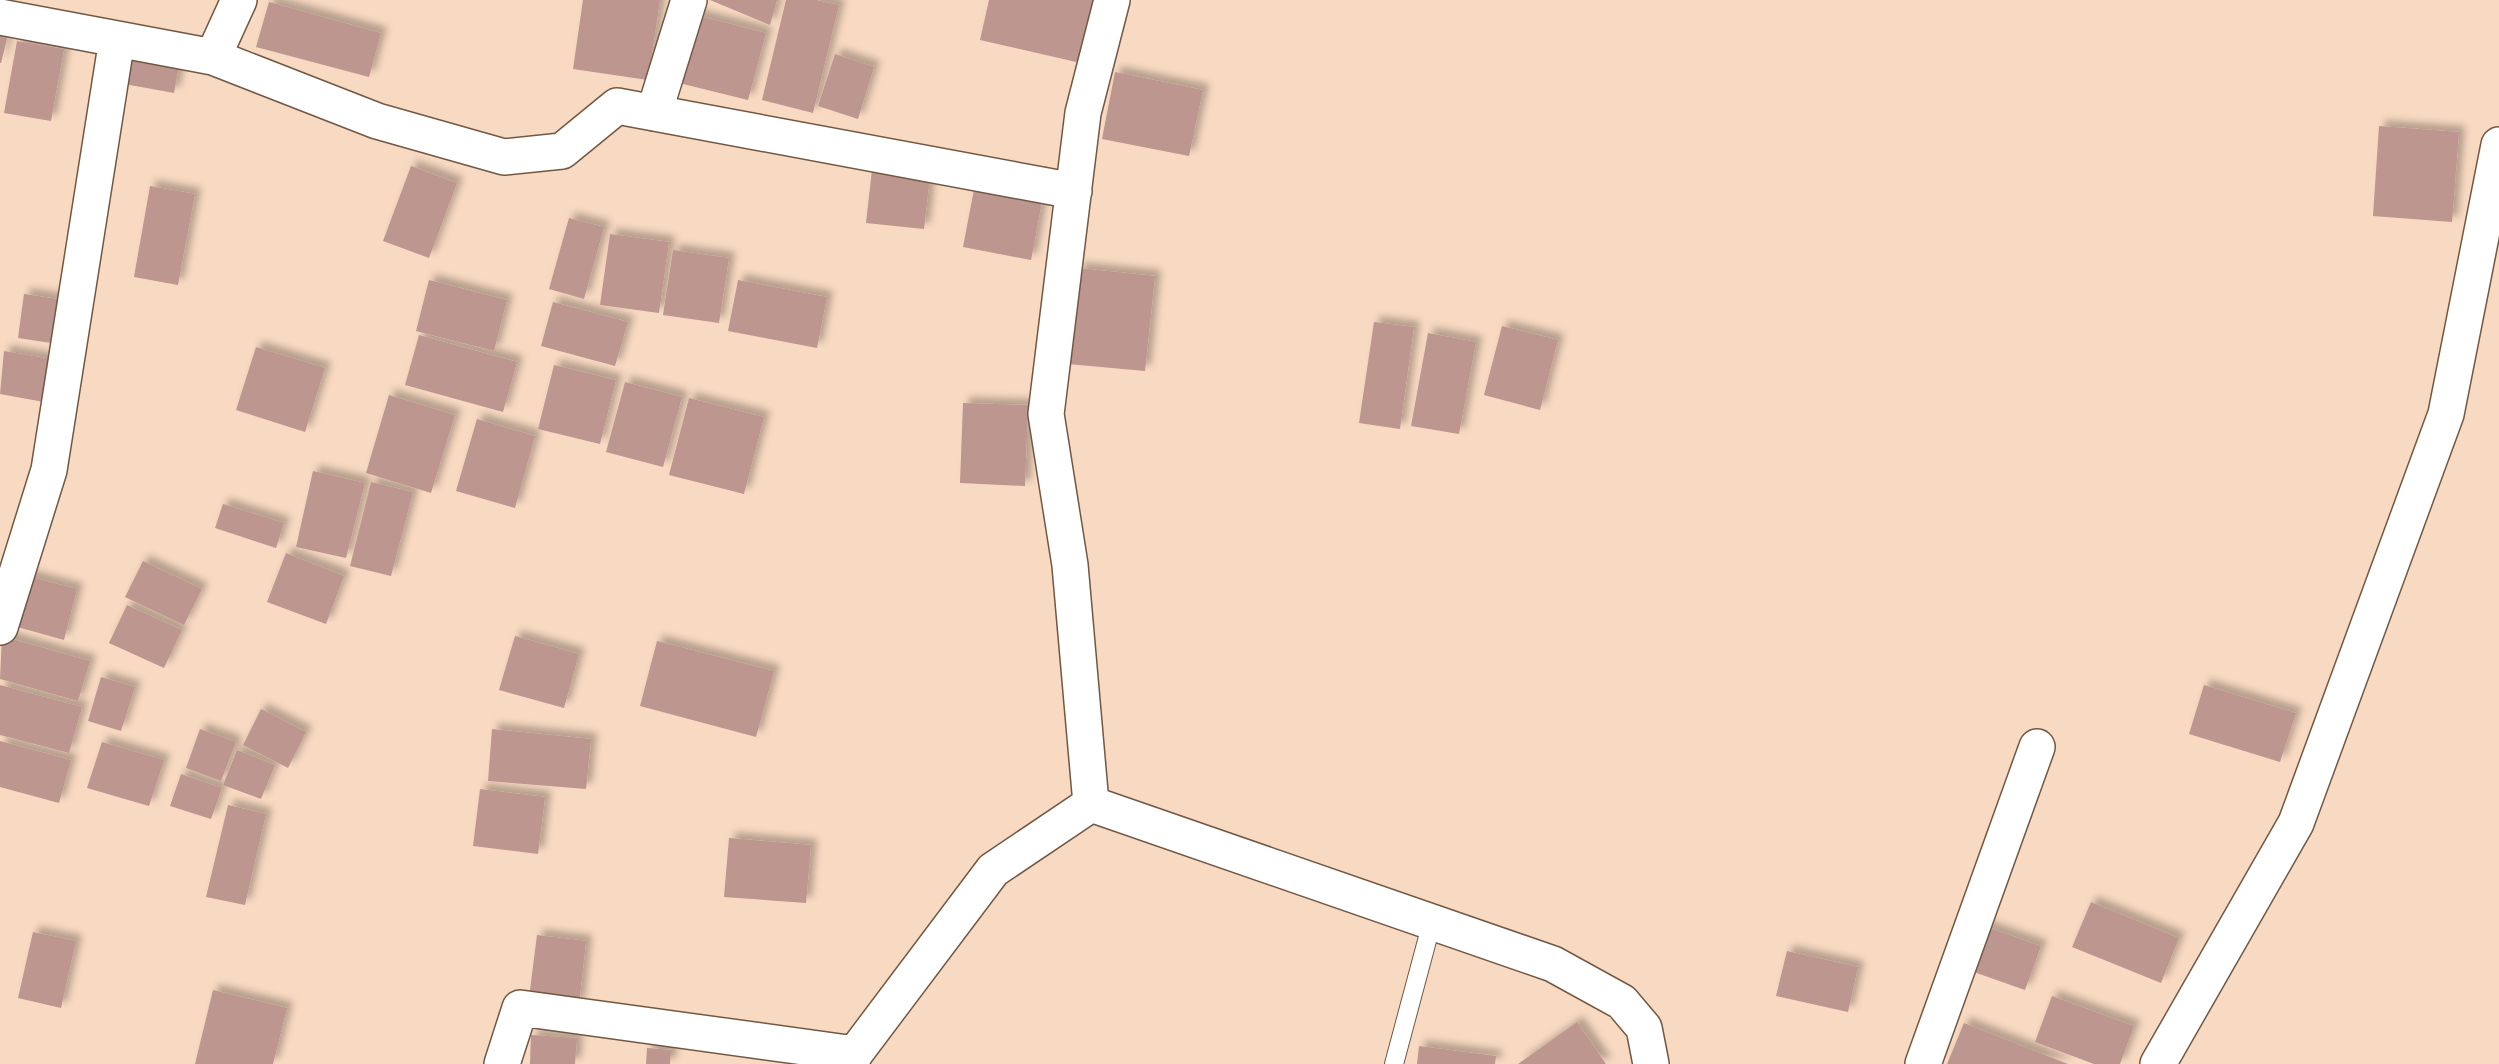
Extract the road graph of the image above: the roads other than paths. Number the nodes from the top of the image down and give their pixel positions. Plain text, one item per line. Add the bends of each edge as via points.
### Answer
1 (239, 0) edge
2 (689, 0) edge
3 (1112, 0) edge
4 (0, 17) edge
5 (117, 39) junction
6 (213, 57) junction
7 (654, 113) junction
8 (2499, 145) edge
9 (1074, 191) junction
10 (0, 627) edge
11 (2037, 747) dead end
12 (1091, 804) junction
13 (1432, 922) junction
14 (851, 1059) edge
15 (502, 1064) edge
16 (1394, 1064) edge
17 (1651, 1064) edge
18 (1923, 1064) edge
19 (2158, 1064) edge

1 - 6 street
2 - 7 street
3 - 9 street via 1083,113
4 - 5 street
5 - 6 street
5 - 10 street via 49,470
6 - 7 street via 377,121 504,157 562,151 617,106
7 - 9 street
8 - 19 street via 2446,414 2296,823
9 - 12 street via 1046,414 1070,565
11 - 18 street
12 - 13 street
12 - 14 street via 993,870
13 - 16 lane
13 - 17 street via 1553,964 1622,1002 1644,1028
14 - 15 street via 520,1009

